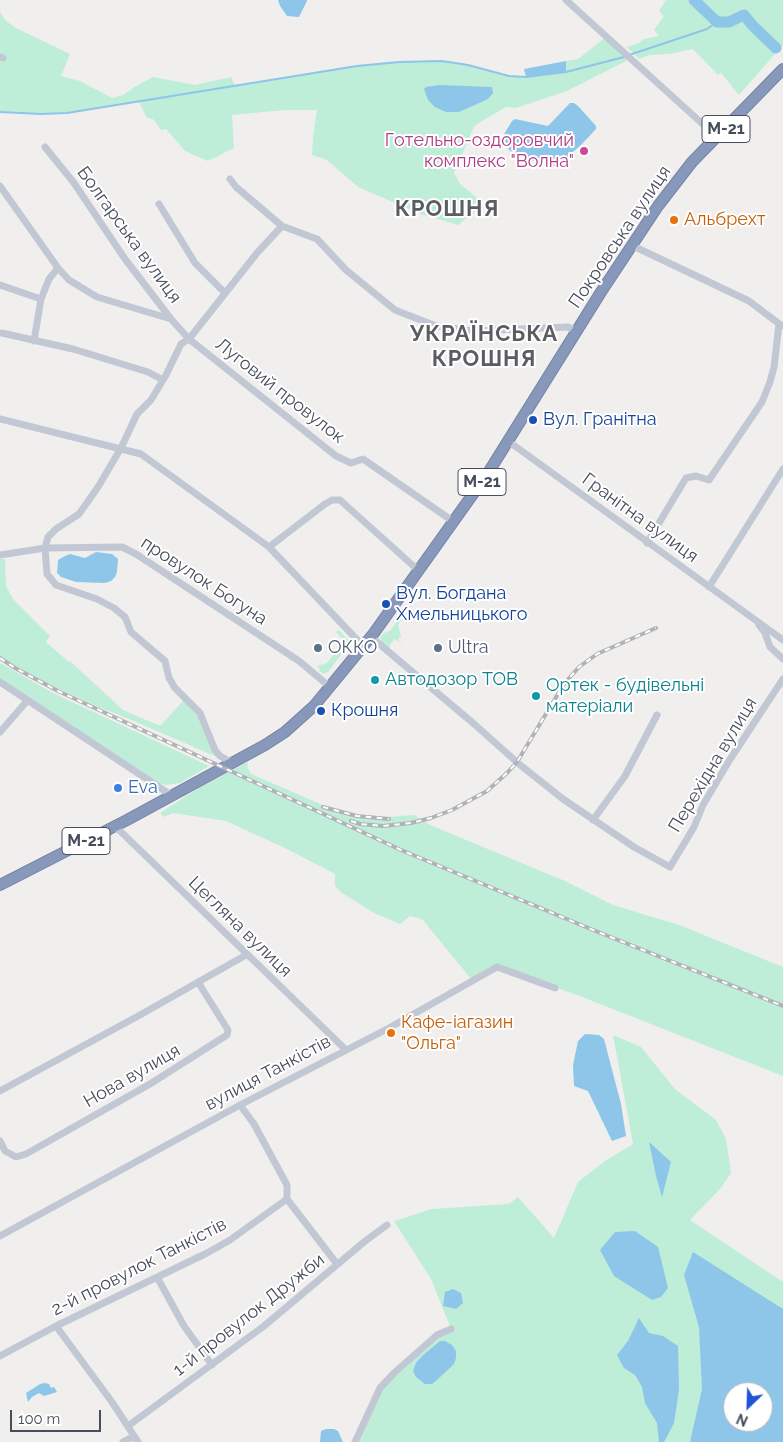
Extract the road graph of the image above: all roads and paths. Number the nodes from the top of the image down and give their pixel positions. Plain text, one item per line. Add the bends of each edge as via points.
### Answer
1 (566, 0) edge
2 (783, 69) edge
3 (717, 137) junction
4 (45, 147) dead end
5 (230, 179) dead end
6 (0, 186) edge
7 (159, 204) dead end
8 (282, 226) junction
9 (631, 245) junction
10 (58, 268) junction
11 (0, 285) edge
12 (225, 294) junction
13 (41, 298) junction
14 (171, 319) junction
15 (781, 325) edge
16 (577, 331) junction
17 (2, 333) dead end
18 (189, 339) junction
19 (34, 340) junction
20 (163, 380) junction
21 (0, 419) edge
22 (508, 441) junction
23 (121, 448) junction
24 (783, 468) edge
25 (454, 522) junction
26 (647, 543) junction
27 (269, 546) junction
28 (45, 548) junction
29 (0, 555) edge
30 (419, 571) junction
31 (709, 587) junction
32 (754, 620) junction
33 (371, 637) junction
34 (783, 640) edge
35 (363, 646) junction
36 (783, 659) edge
37 (783, 679) edge
38 (0, 682) edge
39 (330, 687) junction
40 (27, 701) junction
41 (658, 716) dead end
42 (0, 732) edge
43 (231, 762) junction
44 (170, 796) junction
45 (594, 820) junction
46 (115, 826) junction
47 (0, 886) edge
48 (246, 954) junction
49 (198, 982) junction
50 (556, 988) dead end
51 (345, 1049) junction
52 (0, 1091) edge
53 (240, 1105) junction
54 (0, 1141) edge
55 (287, 1199) junction
56 (387, 1225) dead end
57 (0, 1236) edge
58 (337, 1264) junction
59 (157, 1277) junction
60 (56, 1326) junction
61 (451, 1329) dead end
62 (0, 1356) edge
63 (212, 1365) junction
64 (128, 1426) junction
65 (136, 1440) edge
66 (123, 1442) edge
67 (355, 1442) edge

1 - 3 street
2 - 3 highway, Покровська вулиця / М-21
3 - 9 highway, Покровська вулиця / М-21 via 678,179
4 - 14 street, Болгарська вулиця
5 - 8 street via 236,188
6 - 10 street
7 - 12 street via 195,263
8 - 12 street
8 - 16 street via 318,239 346,270 396,310 436,326 473,331 568,327
9 - 15 street via 749,301
9 - 16 highway, Покровська вулиця / М-21
10 - 13 street
10 - 14 street via 69,280 96,297
11 - 13 street
12 - 18 street
13 - 19 street
14 - 18 street, Болгарська вулиця
15 - 26 street via 774,367 762,402 709,480 696,476 686,478
16 - 22 highway, Покровська вулиця / М-21
17 - 19 street
18 - 20 street via 181,344
18 - 25 street, Луговий провулок via 336,456 351,463 363,459
19 - 20 street via 148,372
20 - 23 street via 151,400 137,414
21 - 23 street
22 - 25 highway, Покровська вулиця / М-21
22 - 26 street, Гранітна вулиця
23 - 27 street via 142,454
23 - 28 street via 79,514 48,537
24 - 31 street
25 - 30 highway, Покровська вулиця / М-21
26 - 31 street, Гранітна вулиця
27 - 30 street via 325,504 340,500
27 - 35 street
28 - 29 street, провулок Богуна
28 - 39 street, провулок Богуна via 122,546 299,661
28 - 43 street via 47,574 56,585 114,608 125,617 131,632 165,660 169,678 200,713 215,750
30 - 33 highway, Покровська вулиця / М-21
31 - 32 street, Гранітна вулиця
32 - 34 street, Гранітна вулиця
32 - 36 street, Гранітна вулиця via 765,633 770,647
33 - 35 highway, Покровська вулиця / М-21
33 - 45 street via 522,767
35 - 39 highway, Покровська вулиця / М-21
37 - 45 street, Перехідна вулиця via 729,761 670,867
38 - 40 street
39 - 43 highway, Покровська вулиця / М-21 via 284,732
40 - 42 street
40 - 44 street
41 - 45 street via 625,776
43 - 44 highway, Покровська вулиця / М-21
44 - 46 highway, Покровська вулиця / М-21
46 - 47 highway, Покровська вулиця / М-21
46 - 48 street, Цегляна вулиця
48 - 49 street
48 - 51 street, Цегляна вулиця
49 - 52 street
49 - 54 street, Нова вулиця via 228,1030 227,1035 150,1084 26,1154 16,1157 5,1151
50 - 51 street, вулиця Танкістів via 497,967
51 - 53 street, вулиця Танкістів
53 - 55 street via 287,1185
53 - 57 street, вулиця Танкістів
55 - 58 street
55 - 59 street, 2-й провулок Танкістів via 222,1244
56 - 58 street, 1-й провулок Дружби
58 - 63 street, 1-й провулок Дружби
59 - 60 street, 2-й провулок Танкістів
59 - 63 street via 184,1326
60 - 62 street, 2-й провулок Танкістів
60 - 64 street
61 - 67 street via 437,1335 380,1388
63 - 64 street, 1-й провулок Дружби
64 - 65 street
65 - 66 street

